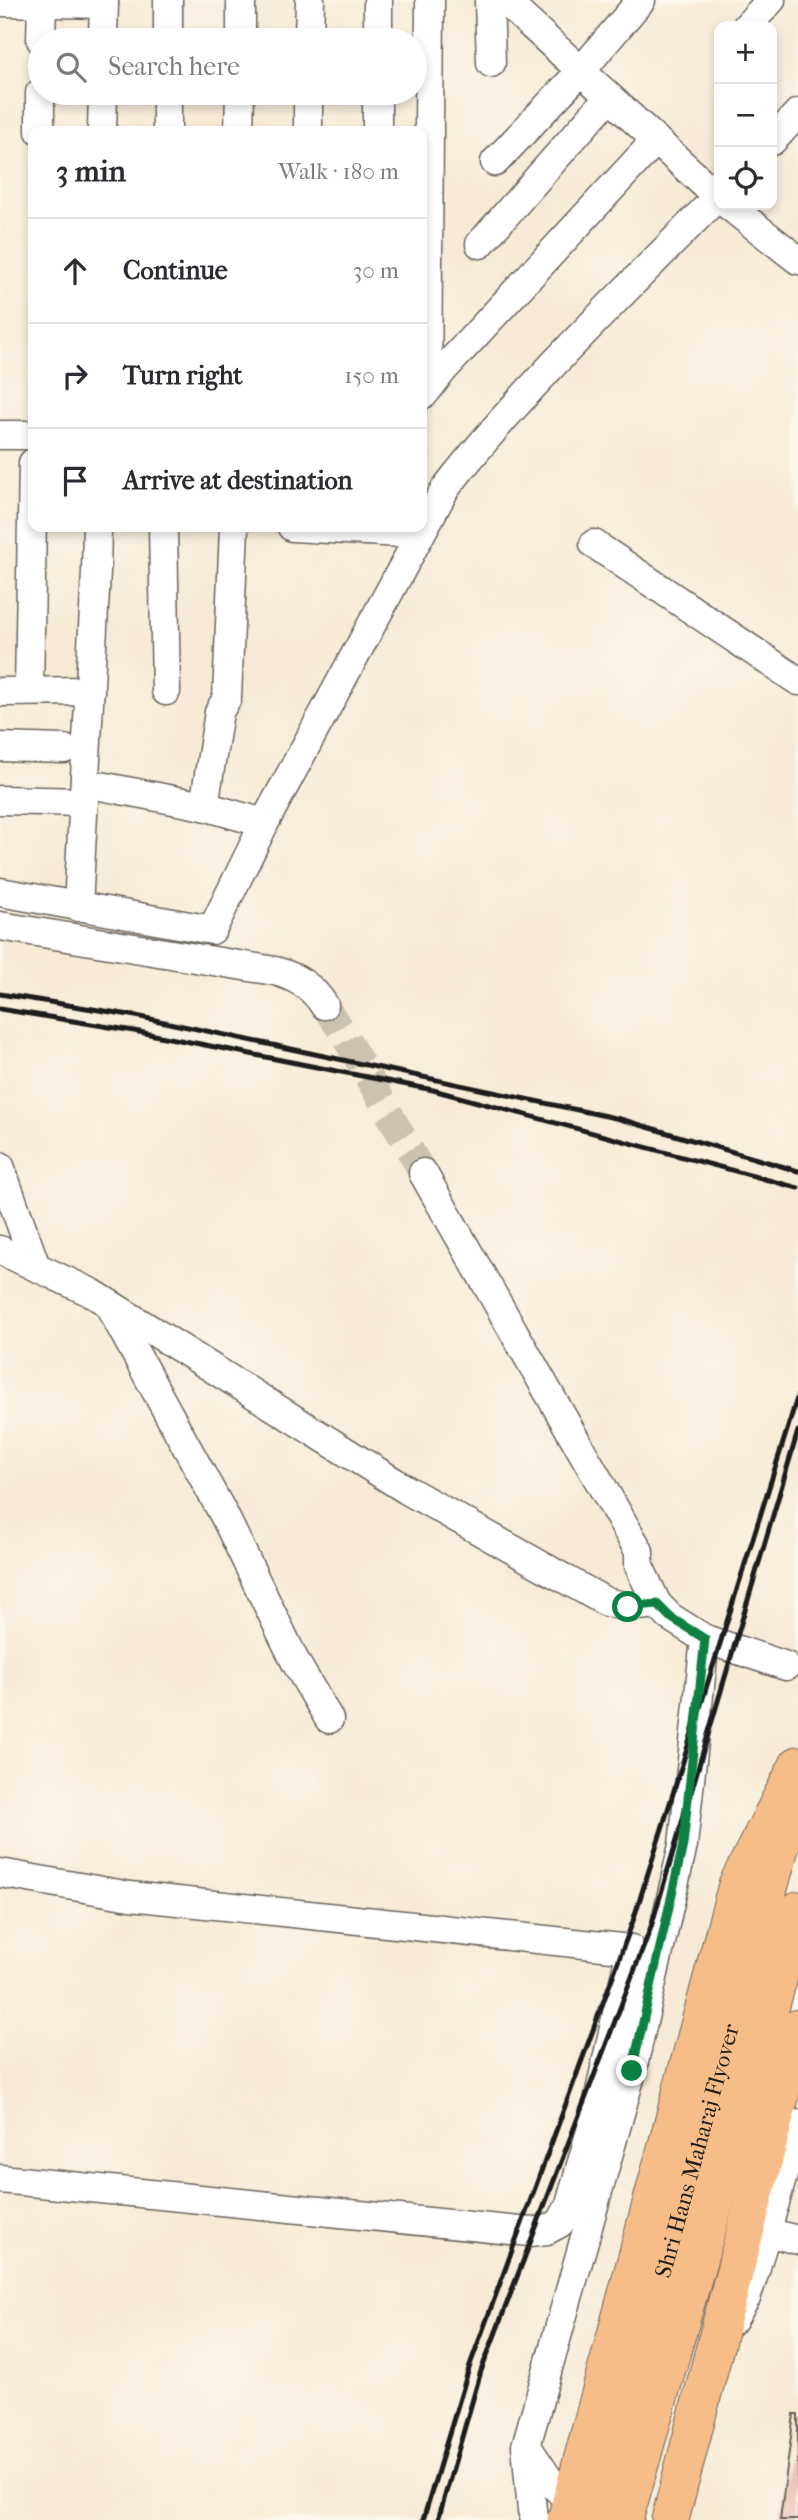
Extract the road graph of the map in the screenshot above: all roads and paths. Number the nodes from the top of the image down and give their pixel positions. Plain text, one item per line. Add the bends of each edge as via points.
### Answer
1 (168, 0) edge
2 (241, 0) edge
3 (310, 0) edge
4 (378, 0) edge
5 (430, 0) edge
6 (489, 0) edge
7 (504, 0) edge
8 (641, 0) edge
9 (771, 0) edge
10 (0, 2) edge
11 (104, 2) edge
12 (42, 3) junction
13 (752, 21) edge
14 (41, 28) edge
15 (103, 28) edge
16 (168, 28) edge
17 (241, 28) edge
18 (309, 28) edge
19 (378, 28) edge
20 (491, 63) dead end
21 (581, 71) junction
22 (609, 97) junction
23 (40, 105) edge
24 (103, 105) edge
25 (167, 105) edge
26 (240, 105) edge
27 (308, 105) edge
28 (377, 105) edge
29 (798, 113) edge
30 (40, 126) edge
31 (102, 126) edge
32 (167, 126) edge
33 (239, 126) edge
34 (308, 126) edge
35 (377, 126) edge
36 (777, 136) edge
37 (656, 140) junction
38 (495, 162) dead end
39 (714, 193) edge
40 (714, 206) edge
41 (735, 210) edge
42 (427, 236) edge
43 (480, 244) dead end
44 (798, 260) edge
45 (427, 391) edge
46 (0, 435) edge
47 (28, 435) edge
48 (427, 521) edge
49 (32, 532) edge
50 (97, 532) edge
51 (163, 532) edge
52 (234, 532) edge
53 (393, 532) edge
54 (420, 534) joint
55 (594, 544) dead end
56 (798, 681) edge
57 (29, 691) junction
58 (90, 691) junction
59 (166, 691) dead end
60 (0, 692) edge
61 (0, 747) edge
62 (64, 750) dead end
63 (84, 793) junction
64 (0, 800) edge
65 (204, 806) junction
66 (264, 823) junction
67 (0, 892) edge
68 (78, 907) junction
69 (0, 926) edge
70 (0, 941) edge
71 (0, 1166) edge
72 (415, 1177) tunnel mouth
73 (0, 1250) edge
74 (36, 1267) junction
75 (108, 1304) junction
76 (657, 1604) junction
77 (705, 1639) junction
78 (786, 1666) dead end
79 (330, 1719) dead end
80 (798, 1765) edge
81 (798, 1781) edge
82 (0, 1873) edge
83 (783, 1903) edge
84 (798, 2028) edge
85 (798, 2124) edge
86 (0, 2179) edge
87 (766, 2232) junction
88 (798, 2239) edge
89 (714, 2352) junction
90 (526, 2446) junction
91 (577, 2515) edge
92 (535, 2520) edge
93 (624, 2520) edge
94 (670, 2520) edge

1 - 16 street
2 - 17 street
3 - 18 street
4 - 19 street
5 - 42 street
6 - 20 street
7 - 21 street
8 - 21 street
9 - 13 street
10 - 12 street
11 - 12 street
11 - 15 street
12 - 14 street
21 - 22 street
21 - 38 street
22 - 37 street
22 - 43 street
23 - 30 street
24 - 31 street
25 - 32 street
26 - 33 street
27 - 34 street
28 - 35 street
29 - 36 street
37 - 39 street
37 - 45 street
40 - 48 street via 478,446
41 - 44 street
46 - 47 street
49 - 57 street
50 - 58 street
51 - 59 street
52 - 65 street via 227,698 219,712
53 - 54 street
54 - 66 street
55 - 56 street
57 - 58 street
57 - 60 street
58 - 63 street
61 - 62 street
63 - 64 street
63 - 65 street
63 - 68 street
65 - 66 street
66 - 68 street via 212,930
67 - 68 street
69 - 70 street via 275,971 306,984 318,1010 274,984
71 - 74 street
72 - 76 street via 624,1559 639,1566
73 - 74 street
74 - 75 street
75 - 76 street via 407,1490 606,1602 628,1607
75 - 79 street via 225,1517 296,1663
76 - 77 street
77 - 78 street
77 - 90 street via 683,1845 632,2071
80 - 91 main road via 737,1885
81 - 83 main road, Shri Hans Maharaj Flyover
82 - 86 street via 130,1896 631,1949 593,2124 569,2207 560,2223 547,2230 530,2232
83 - 91 main road, Shri Hans Maharaj Flyover
83 - 93 main road, Shri Hans Maharaj Flyover
84 - 89 main road
85 - 87 street
87 - 88 street
87 - 89 street via 746,2298
89 - 94 main road
90 - 91 street
90 - 92 street

